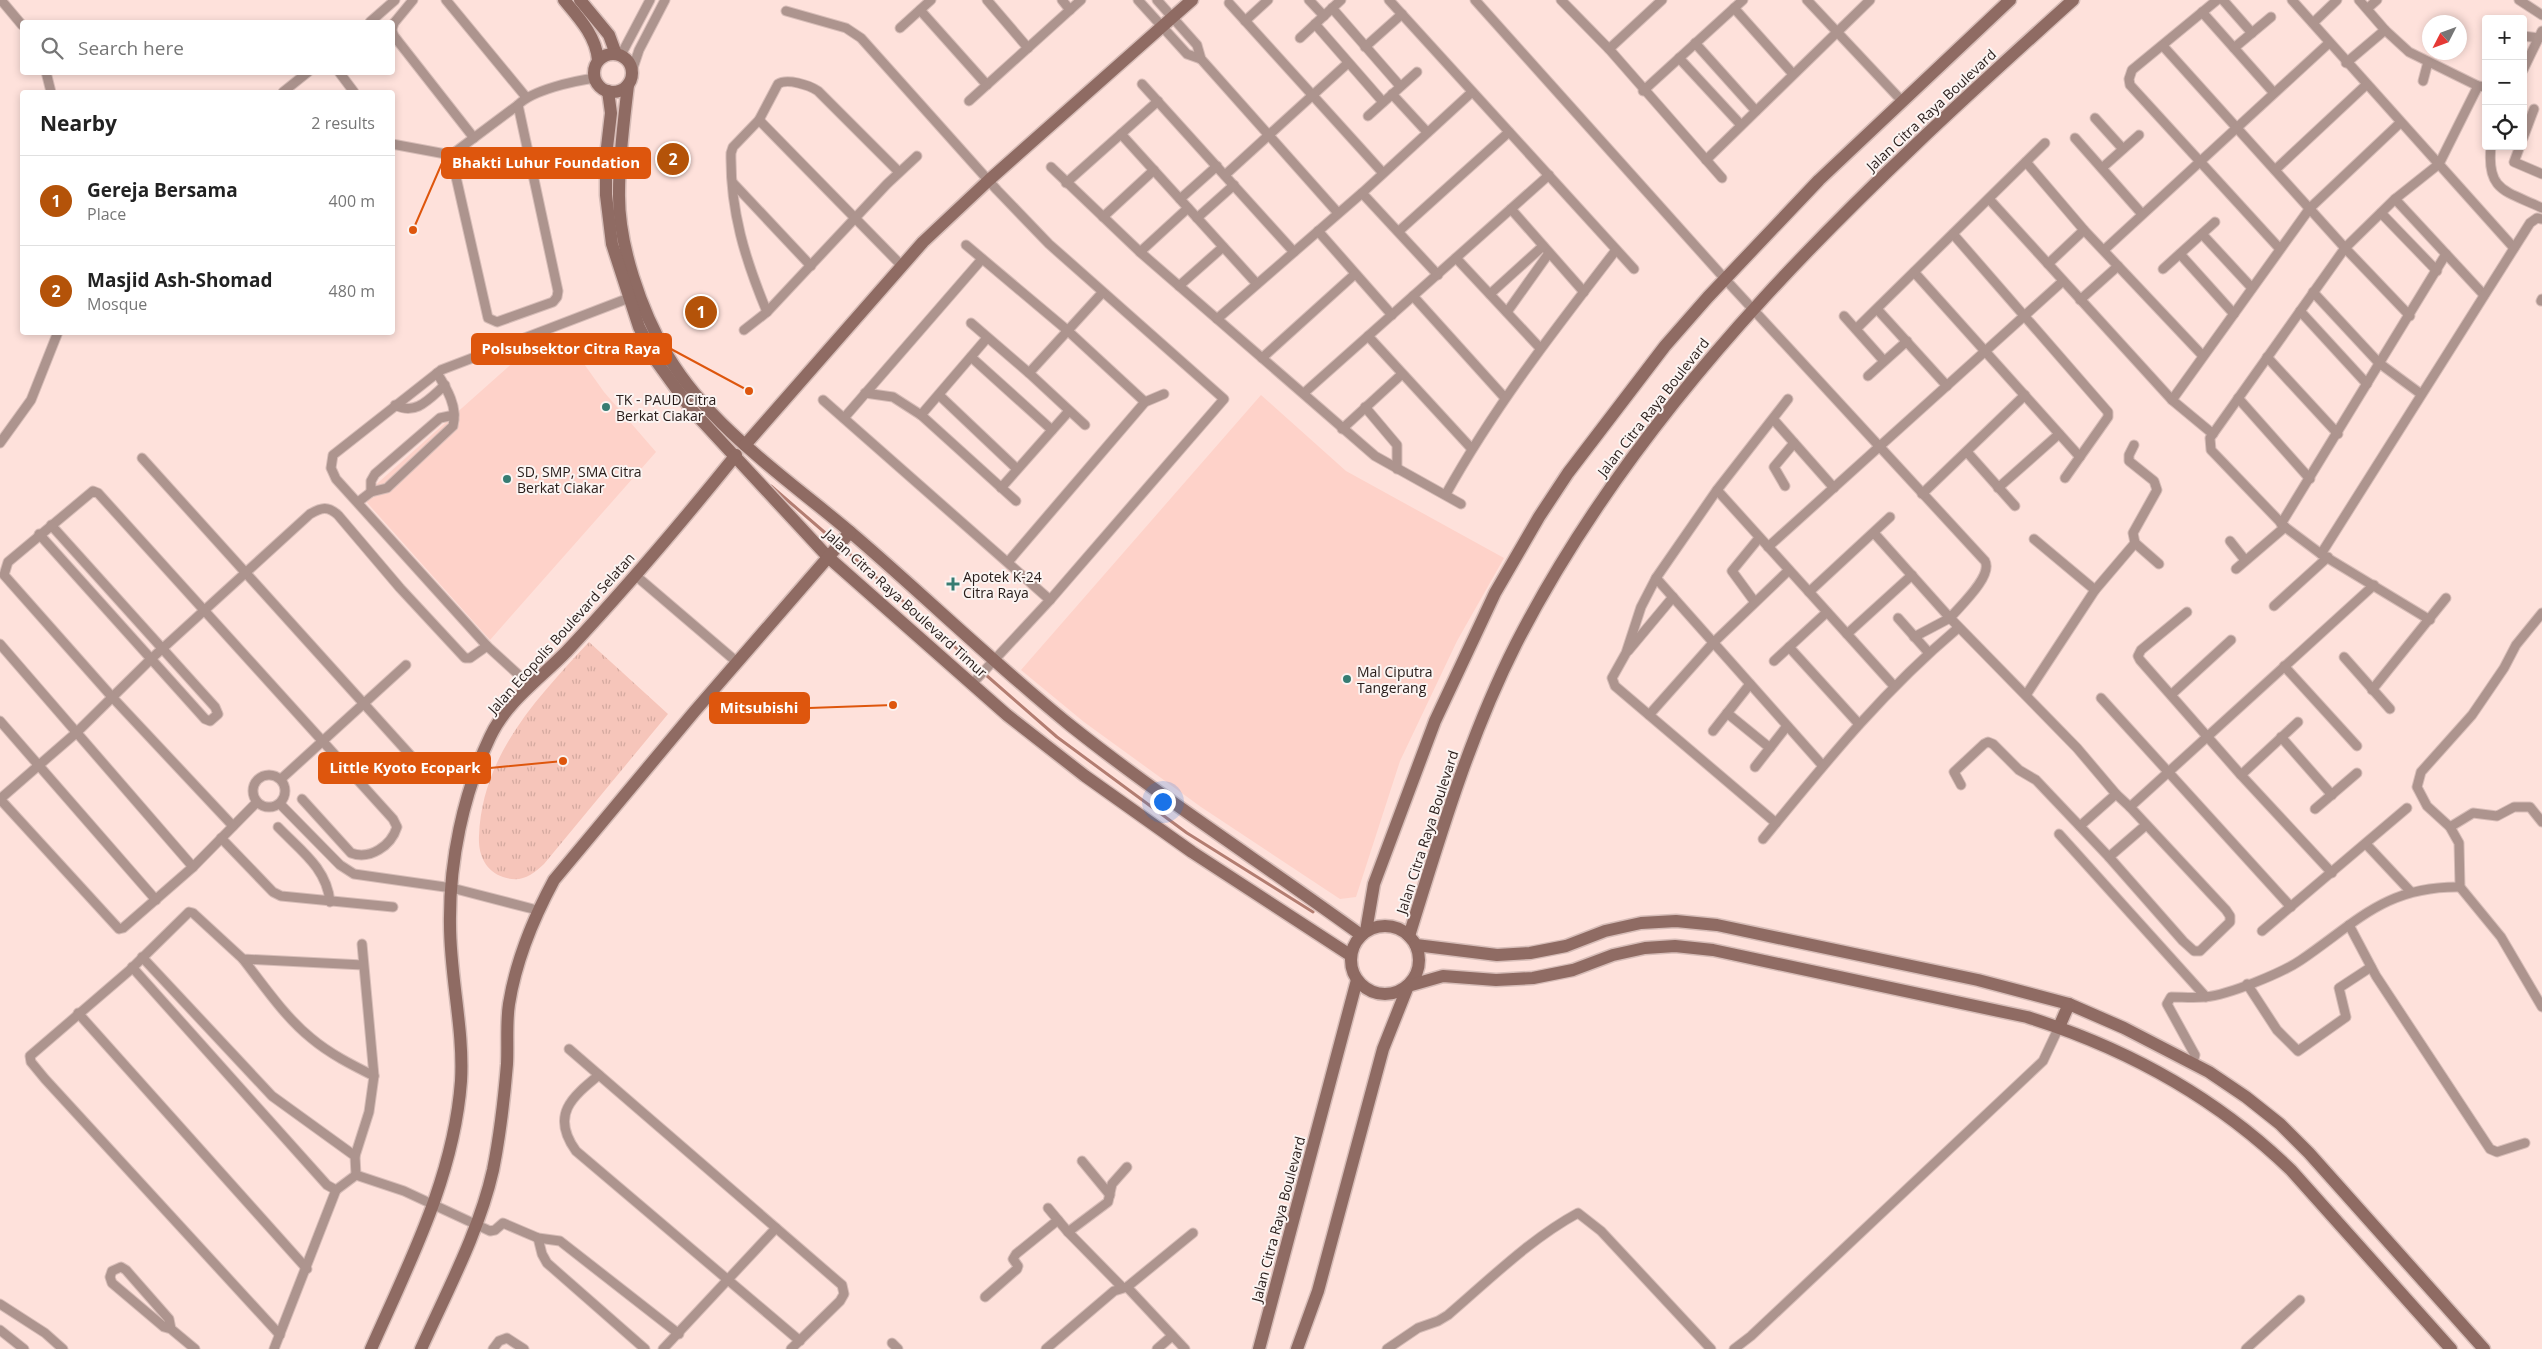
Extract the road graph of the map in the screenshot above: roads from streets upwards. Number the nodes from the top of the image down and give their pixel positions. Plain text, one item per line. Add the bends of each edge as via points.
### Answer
1 (1, 0) edge
2 (395, 0) edge
3 (413, 0) edge
4 (446, 0) edge
5 (564, 0) edge
6 (580, 0) edge
7 (650, 0) edge
8 (665, 0) edge
9 (931, 0) edge
10 (987, 0) edge
11 (1062, 0) edge
12 (1081, 0) edge
13 (1138, 0) edge
14 (1157, 0) edge
15 (1192, 0) edge
16 (1268, 0) edge
17 (1309, 0) edge
18 (1341, 0) edge
19 (1389, 0) edge
20 (1475, 0) edge
21 (1662, 0) edge
22 (1743, 0) edge
23 (1807, 0) edge
24 (1870, 0) edge
25 (2010, 0) edge
26 (2073, 0) edge
27 (2223, 0) edge
28 (2292, 0) edge
29 (2338, 0) edge
30 (2359, 0) edge
31 (2377, 0) edge
32 (2519, 0) edge
33 (2212, 1) edge
34 (1567, 2) edge
35 (1229, 3) dead end
36 (1332, 8) junction
37 (1734, 8) junction
38 (2368, 8) junction
39 (920, 10) junction
40 (1070, 10) junction
41 (786, 11) dead end
42 (2202, 12) junction
43 (1402, 14) junction
44 (2542, 15) edge
45 (1324, 16) junction
46 (2271, 18) dead end
47 (372, 20) edge
48 (1245, 20) junction
49 (1177, 21) junction
50 (395, 22) edge
51 (2313, 23) junction
52 (20, 24) edge
53 (1315, 24) junction
54 (900, 28) dead end
55 (2385, 30) junction
56 (1166, 32) junction
57 (1836, 32) junction
58 (2252, 33) junction
59 (2541, 35) edge
60 (2527, 36) edge
61 (395, 37) edge
62 (1300, 38) dead end
63 (1695, 43) junction
64 (2329, 44) junction
65 (1365, 46) junction
66 (2163, 46) junction
67 (1028, 48) junction
68 (2234, 48) junction
69 (1609, 49) junction
70 (618, 54) junction
71 (1679, 58) junction
72 (1200, 59) junction
73 (598, 60) junction
74 (2428, 62) junction
75 (2527, 62) edge
76 (1348, 63) junction
77 (2346, 63) junction
78 (632, 70) junction
79 (1417, 72) dead end
80 (1792, 74) junction
81 (47, 75) edge
82 (304, 75) edge
83 (341, 75) edge
84 (595, 78) junction
85 (2423, 81) dead end
86 (1142, 84) dead end
87 (628, 85) junction
88 (2366, 85) junction
89 (987, 86) junction
90 (1400, 86) junction
91 (2482, 86) edge
92 (51, 90) edge
93 (286, 90) edge
94 (352, 90) edge
95 (608, 91) junction
96 (1643, 91) junction
97 (1472, 92) junction
98 (2274, 93) junction
99 (1392, 94) junction
100 (1313, 96) junction
101 (526, 97) junction
102 (1902, 100) junction
103 (969, 101) dead end
104 (1158, 101) junction
105 (1384, 102) junction
106 (518, 105) junction
107 (2534, 109) dead end
108 (1756, 110) junction
109 (1368, 116) dead end
110 (2095, 118) dead end
111 (759, 120) junction
112 (2400, 123) junction
113 (1741, 125) junction
114 (2236, 127) junction
115 (2527, 127) edge
116 (1427, 132) junction
117 (1509, 132) junction
118 (1121, 134) junction
119 (2139, 134) dead end
120 (1269, 136) junction
121 (474, 138) junction
122 (2074, 138) dead end
123 (395, 143) edge
124 (2045, 144) dead end
125 (2123, 149) junction
126 (2491, 150) edge
127 (2518, 150) edge
128 (451, 155) junction
129 (917, 156) dead end
130 (1706, 160) junction
131 (2200, 160) junction
132 (2026, 162) junction
133 (2439, 164) junction
134 (1217, 166) junction
135 (1051, 167) dead end
136 (2102, 168) junction
137 (1154, 170) junction
138 (2275, 170) junction
139 (899, 172) junction
140 (1382, 173) junction
141 (2542, 174) edge
142 (1225, 175) junction
143 (1549, 175) junction
144 (1722, 178) dead end
145 (989, 180) junction
146 (732, 183) junction
147 (1066, 183) junction
148 (1234, 185) junction
149 (1362, 193) junction
150 (1180, 199) junction
151 (1989, 199) junction
152 (2395, 199) junction
153 (1188, 208) junction
154 (2310, 208) junction
155 (2542, 208) edge
156 (1511, 209) junction
157 (1338, 213) junction
158 (2142, 214) junction
159 (2380, 214) junction
160 (1103, 217) junction
161 (1197, 218) junction
162 (854, 219) junction
163 (2542, 219) edge
164 (2215, 222) dead end
165 (2084, 230) junction
166 (1318, 231) junction
167 (1399, 231) junction
168 (1953, 234) junction
169 (2202, 234) junction
170 (966, 245) dead end
171 (1223, 247) junction
172 (2345, 248) junction
173 (2514, 248) junction
174 (2280, 249) junction
175 (1546, 250) junction
176 (1616, 250) junction
177 (2104, 250) junction
178 (1140, 252) junction
179 (1294, 252) junction
180 (2180, 254) junction
181 (2446, 254) junction
182 (1456, 258) junction
183 (982, 259) junction
184 (2048, 264) junction
185 (811, 266) junction
186 (902, 266) junction
187 (2118, 266) junction
188 (1634, 269) dead end
189 (2163, 269) dead end
190 (2437, 271) junction
191 (1914, 272) junction
192 (1356, 274) junction
193 (1438, 275) junction
194 (1725, 279) junction
195 (2063, 282) junction
196 (1257, 284) junction
197 (1179, 286) junction
198 (2252, 288) junction
199 (1584, 292) junction
200 (2313, 292) junction
201 (1102, 293) junction
202 (1490, 294) junction
203 (2484, 295) junction
204 (1413, 296) junction
205 (629, 298) junction
206 (2080, 300) junction
207 (1754, 309) junction
208 (1877, 309) junction
209 (2300, 311) junction
210 (767, 312) junction
211 (1507, 312) junction
212 (2234, 314) junction
213 (1392, 315) junction
214 (2025, 315) junction
215 (1844, 316) dead end
216 (2410, 316) junction
217 (1217, 319) junction
218 (971, 323) dead end
219 (1856, 329) junction
220 (744, 330) dead end
221 (1067, 330) junction
222 (57, 335) edge
223 (1368, 336) junction
224 (987, 338) junction
225 (1907, 341) junction
226 (1540, 348) junction
227 (1985, 351) junction
228 (2203, 356) junction
229 (971, 357) junction
230 (2267, 357) junction
231 (1262, 358) junction
232 (1884, 361) junction
233 (2378, 363) junction
234 (437, 373) junction
235 (1030, 373) junction
236 (1402, 374) junction
237 (1868, 376) dead end
238 (2367, 384) junction
239 (445, 386) junction
240 (1947, 386) junction
241 (865, 393) junction
242 (1304, 393) junction
243 (1164, 394) dead end
244 (2421, 394) junction
245 (939, 395) junction
246 (2025, 396) junction
247 (1505, 398) junction
248 (2238, 398) junction
249 (1788, 399) dead end
250 (823, 400) dead end
251 (2172, 400) junction
252 (1145, 402) junction
253 (395, 405) junction
254 (1365, 407) junction
255 (1068, 411) junction
256 (454, 415) junction
257 (921, 415) junction
258 (844, 418) junction
259 (1773, 419) junction
260 (1085, 425) dead end
261 (1342, 428) junction
262 (1052, 430) junction
263 (2059, 434) junction
264 (2213, 434) junction
265 (2338, 434) junction
266 (0, 443) edge
267 (1794, 443) junction
268 (745, 445) junction
269 (2134, 445) dead end
270 (1880, 446) junction
271 (1471, 448) junction
272 (1967, 452) junction
273 (736, 455) junction
274 (2080, 456) junction
275 (142, 458) dead end
276 (1017, 469) junction
277 (1397, 469) junction
278 (2065, 478) dead end
279 (2310, 479) junction
280 (1785, 486) dead end
281 (1001, 488) junction
282 (1834, 488) junction
283 (1998, 488) junction
284 (1717, 490) junction
285 (370, 492) junction
286 (1446, 494) junction
287 (1922, 494) junction
288 (1016, 501) dead end
289 (358, 502) junction
290 (1461, 504) dead end
291 (2015, 506) dead end
292 (1890, 517) dead end
293 (51, 525) junction
294 (2283, 526) junction
295 (1874, 533) junction
296 (39, 534) junction
297 (846, 537) junction
298 (1759, 538) junction
299 (2034, 539) dead end
300 (2230, 542) dead end
301 (2135, 543) junction
302 (1768, 547) junction
303 (831, 555) junction
304 (2325, 556) junction
305 (2245, 560) junction
306 (1008, 562) junction
307 (2159, 564) dead end
308 (2236, 569) dead end
309 (1789, 570) junction
310 (245, 573) junction
311 (1912, 576) junction
312 (638, 577) junction
313 (1656, 578) junction
314 (2374, 585) junction
315 (2095, 590) junction
316 (1809, 592) junction
317 (1673, 598) junction
318 (2446, 598) dead end
319 (1050, 600) junction
320 (1754, 602) junction
321 (2274, 606) dead end
322 (205, 610) junction
323 (1827, 612) junction
324 (2187, 612) dead end
325 (2542, 613) edge
326 (1898, 618) dead end
327 (1950, 618) junction
328 (2430, 620) junction
329 (1958, 628) junction
330 (1846, 634) junction
331 (1914, 637) junction
332 (2231, 640) dead end
333 (1713, 643) junction
334 (0, 644) edge
335 (487, 646) junction
336 (1789, 647) junction
337 (162, 648) junction
338 (1626, 652) junction
339 (1928, 653) junction
340 (2344, 657) dead end
341 (152, 658) junction
342 (1774, 661) dead end
343 (738, 663) junction
344 (990, 664) junction
345 (406, 665) dead end
346 (2284, 666) junction
347 (974, 682) junction
348 (1750, 684) junction
349 (531, 686) junction
350 (1894, 686) junction
351 (2372, 690) junction
352 (2172, 694) junction
353 (2026, 695) junction
354 (113, 698) junction
355 (2100, 698) dead end
356 (364, 703) junction
357 (2390, 709) dead end
358 (1727, 713) junction
359 (1649, 715) junction
360 (0, 721) edge
361 (2298, 722) dead end
362 (1858, 723) junction
363 (1787, 726) junction
364 (1713, 731) dead end
365 (76, 733) junction
366 (2208, 735) junction
367 (2281, 738) junction
368 (323, 741) junction
369 (2357, 746) dead end
370 (1770, 748) junction
371 (412, 757) dead end
372 (38, 766) junction
373 (1823, 766) junction
374 (1755, 767) dead end
375 (2168, 773) junction
376 (2357, 773) dead end
377 (2241, 775) junction
378 (281, 779) junction
379 (1961, 784) dead end
380 (2116, 794) junction
381 (2332, 795) junction
382 (0, 799) edge
383 (302, 799) dead end
384 (257, 802) junction
385 (280, 804) junction
386 (2130, 807) junction
387 (2406, 808) dead end
388 (2315, 809) dead end
389 (2540, 819) edge
390 (1776, 823) junction
391 (2146, 825) junction
392 (233, 826) junction
393 (2080, 826) junction
394 (2450, 827) junction
395 (278, 828) dead end
396 (2059, 834) dead end
397 (221, 838) junction
398 (1763, 840) dead end
399 (2366, 844) junction
400 (2109, 857) junction
401 (194, 867) junction
402 (2332, 873) junction
403 (452, 888) junction
404 (2460, 888) junction
405 (2411, 892) junction
406 (156, 900) junction
407 (330, 902) junction
408 (393, 907) dead end
409 (2291, 907) junction
410 (538, 910) junction
411 (2348, 925) junction
412 (2262, 930) dead end
413 (1363, 933) junction
414 (1413, 940) junction
415 (362, 944) dead end
416 (1350, 955) junction
417 (142, 957) junction
418 (243, 960) junction
419 (363, 965) junction
420 (132, 967) junction
421 (2371, 967) junction
422 (1357, 980) junction
423 (2247, 984) junction
424 (1408, 986) junction
425 (2206, 997) junction
426 (2069, 1004) junction
427 (2542, 1007) edge
428 (78, 1013) junction
429 (2059, 1027) junction
430 (569, 1049) dead end
431 (2193, 1063) junction
432 (599, 1074) junction
433 (374, 1076) junction
434 (272, 1096) junction
435 (258, 1107) junction
436 (2525, 1143) dead end
437 (355, 1156) junction
438 (1082, 1161) dead end
439 (1127, 1167) dead end
440 (356, 1175) junction
441 (336, 1190) junction
442 (1110, 1195) junction
443 (434, 1204) junction
444 (1048, 1208) dead end
445 (1058, 1220) junction
446 (471, 1221) junction
447 (776, 1228) junction
448 (1068, 1232) junction
449 (1192, 1233) dead end
450 (538, 1238) junction
451 (306, 1269) junction
452 (728, 1281) junction
453 (1125, 1287) junction
454 (985, 1297) dead end
455 (2300, 1300) dead end
456 (0, 1304) edge
457 (171, 1329) junction
458 (0, 1330) edge
459 (679, 1334) junction
460 (280, 1335) junction
461 (1172, 1336) junction
462 (800, 1340) junction
463 (24, 1349) edge
464 (63, 1349) edge
465 (195, 1349) edge
466 (274, 1349) edge
467 (370, 1349) edge
468 (421, 1349) edge
469 (493, 1349) edge
470 (524, 1349) edge
471 (645, 1349) edge
472 (663, 1349) edge
473 (791, 1349) edge
474 (1046, 1349) edge
475 (1157, 1349) edge
476 (1185, 1349) edge
477 (1259, 1349) edge
478 (1297, 1349) edge
479 (1387, 1349) edge
480 (1711, 1349) edge
481 (1734, 1349) edge
482 (2246, 1349) edge
483 (2451, 1349) edge
484 (2484, 1349) edge

1 - 52 street
2 - 47 street
3 - 50 street
4 - 101 street
5 - 73 street via 594,42
6 - 70 street via 609,35
7 - 70 street
8 - 78 street
9 - 39 street
10 - 67 street
11 - 40 street
12 - 40 street
13 - 56 street
14 - 49 street
15 - 49 street
16 - 48 street
17 - 45 street
18 - 36 street
19 - 43 street
20 - 194 street
21 - 69 street
22 - 37 street
23 - 57 street
24 - 57 street
25 - 102 street, Jalan Citra Raya Boulevard
26 - 207 street, Jalan Citra Raya Boulevard via 1953,108
27 - 58 street
28 - 51 street
29 - 51 street
30 - 38 street
31 - 38 street
32 - 44 street
33 - 42 street
34 - 69 street
35 - 48 street
36 - 45 street
36 - 65 street
37 - 63 street
37 - 80 street
38 - 55 street
39 - 54 street
39 - 89 street
40 - 67 street
41 - 145 street via 846,28 861,38
42 - 66 street
42 - 68 street
43 - 65 street
43 - 97 street
45 - 53 street
46 - 58 street
48 - 100 street
49 - 56 street
49 - 72 street via 1197,45
51 - 64 street
53 - 62 street
53 - 76 street
55 - 74 street via 2409,52
55 - 77 street
56 - 72 street via 1187,54
56 - 145 street
57 - 80 street
57 - 102 street
58 - 68 street
59 - 60 street
59 - 75 street
61 - 121 street
63 - 71 street
63 - 108 street
64 - 77 street
64 - 98 street
65 - 90 street
66 - 114 street
66 - 131 street via 2132,70 2130,85
67 - 89 street
68 - 98 street
69 - 96 street
70 - 73 street
70 - 78 street via 628,61
71 - 96 street
71 - 113 street
72 - 120 street
73 - 84 street
74 - 85 street
74 - 91 street
76 - 100 street
76 - 105 street
77 - 88 street
78 - 87 street
79 - 90 street
80 - 108 street
81 - 92 street
82 - 93 street
83 - 94 street
84 - 95 street
84 - 101 street
86 - 104 street
87 - 95 street via 619,91
87 - 268 street, Jalan Citra Raya Boulevard Timur via 618,195 624,241 640,294 650,321 674,364 702,401
88 - 112 street
88 - 138 street
89 - 103 street
90 - 99 street
91 - 133 street
95 - 205 street, Jalan Citra Raya Boulevard Timur via 611,113 606,195 612,244
96 - 130 street
97 - 116 street
97 - 117 street
98 - 114 street
99 - 105 street
99 - 116 street
100 - 120 street
100 - 140 street
101 - 106 street
102 - 194 street, Jalan Citra Raya Boulevard via 1818,180
104 - 118 street
104 - 134 street
105 - 109 street
106 - 121 street
106 - 128 street via 558,291 553,302 496,322 488,318
107 - 115 street
108 - 113 street
110 - 125 street
111 - 139 street via 779,82 812,87
111 - 146 street via 732,150
111 - 162 street
112 - 133 street
112 - 154 street
113 - 130 street
114 - 131 street
114 - 138 street
116 - 140 street
117 - 143 street
117 - 167 street
118 - 137 street
118 - 147 street
119 - 125 street
120 - 142 street
120 - 157 street
121 - 128 street
122 - 136 street
123 - 128 street
124 - 132 street
125 - 136 street
126 - 155 street via 2494,183 2509,194
127 - 141 street via 2514,162
129 - 139 street
130 - 144 street
131 - 158 street
131 - 174 street
132 - 151 street
132 - 165 street
133 - 152 street
133 - 173 street
134 - 142 street
134 - 150 street
135 - 147 street
136 - 158 street
137 - 150 street
137 - 160 street
138 - 154 street
139 - 162 street
140 - 149 street
142 - 148 street
143 - 156 street
143 - 176 street
145 - 186 street
145 - 201 street via 1049,244
146 - 185 street
146 - 210 street via 736,222 746,260
147 - 160 street
148 - 161 street
148 - 179 street
149 - 157 street
149 - 167 street
150 - 153 street
151 - 168 street
151 - 184 street
152 - 159 street
152 - 181 street
153 - 161 street
153 - 178 street
154 - 172 street
154 - 174 street
156 - 175 street
156 - 182 street
157 - 166 street
158 - 177 street
159 - 172 street
159 - 190 street
160 - 178 street
161 - 171 street
162 - 185 street
162 - 186 street
163 - 173 street via 2533,220
164 - 169 street
165 - 177 street
165 - 184 street
166 - 179 street
166 - 192 street
167 - 193 street
168 - 191 street
168 - 214 street
169 - 180 street
169 - 198 street
170 - 183 street
171 - 196 street
171 - 197 street
172 - 200 street
172 - 216 street
173 - 203 street
174 - 198 street
175 - 199 street
175 - 202 street
175 - 211 street
176 - 188 street
176 - 199 street
177 - 187 street
178 - 197 street
179 - 196 street
180 - 189 street
180 - 212 street
181 - 190 street
181 - 203 street
182 - 193 street
182 - 202 street
183 - 221 street
183 - 241 street
184 - 195 street
185 - 210 street
186 - 268 street
187 - 206 street
187 - 228 street
190 - 216 street
191 - 208 street
191 - 227 street
192 - 213 street
192 - 231 street
193 - 204 street
194 - 207 street
194 - 413 street, Jalan Citra Raya Boulevard via 1665,346 1591,442 1544,510 1507,572 1430,735 1374,884
195 - 206 street
195 - 214 street
196 - 217 street
197 - 217 street
198 - 212 street
199 - 226 street
200 - 209 street
200 - 233 street
201 - 221 street
201 - 319 street via 1224,399
202 - 211 street
203 - 244 street
204 - 213 street
204 - 247 street
205 - 234 street
205 - 273 street, Jalan Citra Raya Boulevard Timur via 639,327 674,388
206 - 251 street
207 - 270 street
207 - 414 street, Jalan Citra Raya Boulevard via 1723,342 1631,457 1539,602 1487,706 1451,798
208 - 219 street
208 - 225 street
209 - 230 street
209 - 238 street
210 - 220 street
211 - 226 street
212 - 228 street
213 - 223 street
214 - 227 street
214 - 274 street via 2108,412 2108,418
215 - 219 street
216 - 233 street
217 - 231 street
218 - 224 street
219 - 232 street
221 - 235 street
221 - 252 street
222 - 266 street via 31,400
223 - 236 street
223 - 242 street
224 - 229 street
224 - 235 street
225 - 232 street
225 - 240 street
226 - 247 street
227 - 240 street
227 - 246 street
228 - 251 street
229 - 245 street
229 - 262 street
230 - 248 street
230 - 265 street
231 - 242 street
232 - 237 street
233 - 238 street
233 - 244 street
234 - 239 street
234 - 253 street
235 - 255 street
236 - 254 street
236 - 271 street
238 - 265 street
239 - 253 street via 416,408 404,409
239 - 256 street
240 - 270 street
241 - 257 street via 893,397
241 - 258 street
242 - 261 street
243 - 252 street
244 - 304 street
245 - 257 street
245 - 276 street
246 - 263 street
246 - 272 street
247 - 271 street
248 - 264 street
248 - 279 street
249 - 259 street
250 - 258 street
251 - 264 street
252 - 306 street
253 - 289 street via 333,454 330,462 333,474
254 - 261 street
254 - 277 street via 1397,445
255 - 260 street
255 - 262 street
256 - 285 street via 453,426 419,459 387,488
256 - 285 street via 440,418 375,474
257 - 281 street
258 - 306 street
259 - 267 street
259 - 284 street
261 - 277 street via 1375,456
262 - 276 street
263 - 274 street
263 - 283 street
264 - 294 street via 2211,450
265 - 279 street
267 - 280 street via 1774,468
267 - 282 street
268 - 297 street, Jalan Citra Raya Boulevard Timur
269 - 301 street via 2129,461 2154,482 2157,490 2133,534
270 - 282 street
270 - 287 street
271 - 286 street
272 - 283 street
272 - 287 street
273 - 303 street, Jalan Citra Raya Boulevard Timur
273 - 312 street, Jalan Ecopolis Boulevard Selatan
274 - 278 street
275 - 310 street
276 - 281 street
277 - 286 street
279 - 294 street
281 - 288 street
282 - 302 street
283 - 291 street
284 - 298 street
284 - 313 street
285 - 289 street
286 - 290 street
287 - 327 street via 1987,565 1984,578
289 - 335 street
292 - 295 street
293 - 296 street
293 - 322 street via 96,491
293 - 337 street
294 - 304 street
294 - 305 street
295 - 311 street
295 - 316 street
296 - 341 street
296 - 354 street via 8,562 4,574
297 - 303 street
297 - 344 street, Jalan Citra Raya Boulevard Timur
298 - 302 street
298 - 320 street via 1732,571
299 - 315 street
300 - 305 street
301 - 307 street
301 - 315 street
302 - 309 street
303 - 343 street
303 - 347 street, Jalan Citra Raya Boulevard Timur
304 - 314 street
304 - 321 street
305 - 308 street
306 - 319 street
309 - 316 street
309 - 320 street
310 - 322 street
310 - 335 street via 310,514 320,508 330,509 465,658
310 - 356 street
311 - 327 street
311 - 330 street
312 - 343 street
312 - 349 street, Jalan Ecopolis Boulevard Selatan
313 - 317 street
313 - 338 street via 1640,607
314 - 328 street
314 - 346 street
315 - 353 street
316 - 323 street
317 - 333 street
317 - 338 street
318 - 328 street
319 - 344 street
320 - 333 street
322 - 337 street
322 - 368 street
323 - 330 street
323 - 336 street
324 - 352 street via 2138,656
325 - 394 street via 2516,646 2472,715 2418,778 2418,792 2427,806
326 - 331 street
327 - 329 street
327 - 331 street
328 - 351 street
329 - 339 street
329 - 353 street
330 - 350 street
331 - 339 street
332 - 352 street
333 - 348 street
333 - 359 street
334 - 365 street
335 - 349 street
336 - 342 street
336 - 362 street
337 - 341 street
337 - 341 street via 215,706 218,715 208,721
338 - 359 street via 1612,678 1613,683
339 - 350 street
340 - 351 street
341 - 354 street
343 - 410 street via 554,880
344 - 347 street
344 - 413 street, Jalan Citra Raya Boulevard Timur via 1159,793
345 - 356 street
346 - 366 street
346 - 369 street
347 - 416 street, Jalan Citra Raya Boulevard Timur via 1085,776 1192,852
348 - 358 street
348 - 363 street
349 - 403 street, Jalan Ecopolis Boulevard Selatan via 504,713 481,758 468,794
350 - 362 street
351 - 357 street
352 - 366 street
353 - 380 street via 2078,748
354 - 365 street
354 - 392 street
355 - 375 street
356 - 368 street
356 - 371 street
358 - 364 street
358 - 370 street
359 - 390 street
360 - 372 street
361 - 367 street
362 - 373 street
363 - 370 street
363 - 373 street
365 - 372 street
365 - 401 street
366 - 375 street
366 - 377 street
367 - 377 street
367 - 381 street
368 - 378 street
368 - 383 street via 392,818 397,827 394,836 372,855 362,857 351,853
370 - 374 street
372 - 382 street
372 - 406 street
373 - 390 street
375 - 386 street
375 - 409 street
376 - 381 street
377 - 402 street
378 - 384 street via 271,775 260,778 253,792
378 - 385 street via 286,789
379 - 393 street via 1954,772 1988,742 2019,770 2036,780
380 - 386 street
380 - 393 street
381 - 388 street
382 - 406 street via 116,927 123,928
384 - 385 street via 268,807
384 - 392 street
385 - 403 street via 340,865 354,874
386 - 391 street
387 - 399 street
389 - 394 street via 2530,807 2520,805 2497,816 2473,813
390 - 398 street
391 - 400 street
391 - 400 street via 2230,916 2227,926 2200,951 2183,941
392 - 397 street
393 - 400 street
394 - 404 street via 2459,844
395 - 407 street via 322,873 329,888
396 - 425 street
397 - 401 street
397 - 407 street via 276,894
399 - 402 street
399 - 405 street
401 - 406 street
402 - 409 street
403 - 410 street
403 - 443 street, Jalan Ecopolis Boulevard Selatan via 450,925 462,1055 461,1082 451,1149
404 - 405 street
404 - 427 street via 2501,937
405 - 411 street via 2365,912
407 - 408 street
409 - 412 street
410 - 446 street via 520,957 508,1005 507,1064 492,1171
411 - 421 street
411 - 423 street via 2301,960
413 - 414 street via 1393,926
413 - 416 street
414 - 424 street via 1419,967
414 - 426 street via 1497,955 1566,946 1605,931 1642,923 1700,923 1978,980
415 - 419 street
416 - 422 street via 1352,973
417 - 418 street via 191,911
417 - 420 street
417 - 434 street
418 - 419 street
418 - 433 street via 312,1040 336,1057
419 - 433 street
420 - 428 street
420 - 435 street
421 - 423 street via 2339,988 2346,1012 2342,1021 2298,1051 2277,1030
421 - 436 street via 2490,1149 2497,1152
422 - 424 street via 1370,991 1387,995
422 - 477 street, Jalan Citra Raya Boulevard
423 - 425 street
424 - 429 street via 1443,976 1496,980 1533,978 1573,970 1612,955 1675,946 1713,950 1972,1004
424 - 478 street via 1383,1049 1318,1291
425 - 431 street via 2171,997 2167,1004 2195,1055
426 - 429 street
426 - 431 street
428 - 451 street
428 - 460 street via 31,1054 31,1062
429 - 481 street via 2043,1061
429 - 483 street via 2114,1051 2196,1094 2263,1143
430 - 432 street
431 - 484 street via 2246,1097 2280,1124
432 - 447 street
432 - 452 street via 569,1102 566,1116 571,1144 576,1152
433 - 437 street via 369,1112
434 - 435 street
434 - 437 street
435 - 441 street via 327,1185
437 - 440 street
438 - 442 street
439 - 442 street via 1114,1180
440 - 441 street
440 - 443 street
441 - 451 street
442 - 448 street via 1108,1202
443 - 446 street
443 - 467 street, Jalan Ecopolis Boulevard Selatan
444 - 445 street
445 - 448 street
445 - 454 street via 1016,1254 1013,1259 1017,1269
446 - 450 street via 490,1231 503,1223
446 - 468 street
447 - 452 street
447 - 462 street via 844,1290 830,1313
448 - 453 street
449 - 453 street
450 - 459 street via 570,1247
450 - 471 street via 547,1263
451 - 460 street
452 - 459 street
452 - 462 street
453 - 461 street
453 - 474 street
455 - 482 street
456 - 464 street via 45,1333
457 - 457 street via 164,1327 112,1283 112,1271 121,1266 126,1270 169,1319
457 - 465 street
458 - 463 street
459 - 472 street
460 - 466 street
461 - 475 street
461 - 476 street
462 - 473 street
469 - 470 street via 499,1341 507,1338
479 - 480 street via 1418,1328 1448,1314 1526,1249 1563,1221 1578,1214 1601,1230

